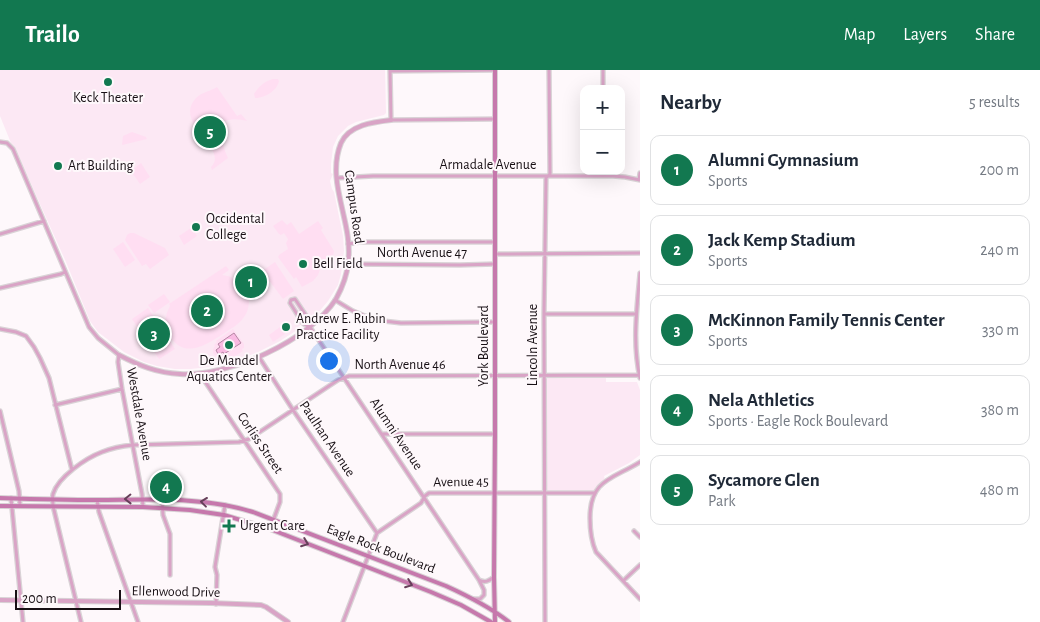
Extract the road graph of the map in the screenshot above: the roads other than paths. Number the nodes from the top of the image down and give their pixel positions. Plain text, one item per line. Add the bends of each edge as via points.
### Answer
1 (390, 70) edge
2 (495, 70) edge
3 (549, 70) edge
4 (603, 70) edge
5 (603, 85) edge
6 (495, 119) junction
7 (390, 120) junction
8 (0, 142) edge
9 (640, 173) edge
10 (495, 176) junction
11 (548, 176) junction
12 (337, 178) junction
13 (640, 180) edge
14 (44, 221) junction
15 (0, 234) edge
16 (495, 242) junction
17 (348, 244) junction
18 (546, 253) junction
19 (640, 253) edge
20 (495, 254) junction
21 (348, 264) junction
22 (495, 264) junction
23 (65, 272) junction
24 (640, 273) edge
25 (0, 288) edge
26 (335, 300) junction
27 (544, 314) junction
28 (636, 314) junction
29 (495, 322) junction
30 (310, 326) junction
31 (0, 329) edge
32 (640, 335) edge
33 (635, 336) junction
34 (118, 355) junction
35 (259, 357) junction
36 (200, 374) junction
37 (495, 376) junction
38 (545, 376) junction
39 (640, 376) edge
40 (343, 377) junction
41 (122, 389) junction
42 (55, 404) junction
43 (293, 410) junction
44 (0, 411) edge
45 (382, 434) junction
46 (495, 434) junction
47 (244, 441) junction
48 (133, 445) junction
49 (640, 462) edge
50 (72, 470) junction
51 (495, 493) junction
52 (545, 493) junction
53 (595, 493) junction
54 (424, 497) junction
55 (0, 498) edge
56 (11, 498) junction
57 (20, 498) junction
58 (143, 499) junction
59 (162, 499) junction
60 (52, 500) junction
61 (97, 500) junction
62 (225, 505) junction
63 (0, 506) edge
64 (12, 506) junction
65 (20, 506) junction
66 (53, 506) junction
67 (97, 507) junction
68 (143, 507) junction
69 (163, 509) junction
70 (224, 515) junction
71 (273, 520) junction
72 (270, 529) junction
73 (634, 531) dead end
74 (377, 533) junction
75 (640, 537) edge
76 (368, 556) junction
77 (640, 565) edge
78 (364, 566) junction
79 (170, 575) dead end
80 (494, 577) junction
81 (479, 580) junction
82 (623, 581) junction
83 (463, 594) junction
84 (470, 597) junction
85 (640, 599) edge
86 (0, 600) edge
87 (21, 601) junction
88 (76, 602) junction
89 (132, 602) junction
90 (216, 604) junction
91 (458, 604) junction
92 (494, 611) junction
93 (23, 622) edge
94 (80, 622) edge
95 (138, 622) edge
96 (288, 622) edge
97 (343, 622) edge
98 (491, 622) edge
99 (495, 622) edge
100 (509, 622) edge
101 (545, 622) edge

1 - 2 street
1 - 7 street
2 - 6 main road, York Boulevard
3 - 11 street, Lincoln Avenue
4 - 5 street
6 - 7 street, Campus Road
6 - 10 main road, York Boulevard
7 - 12 street, Campus Road via 349,132 341,144
8 - 14 street, Campus Road via 13,149
9 - 13 street
10 - 11 street, Armadale Avenue
10 - 12 street, Armadale Avenue
10 - 16 main road, York Boulevard
11 - 13 street, Armadale Avenue via 613,176
11 - 18 street, Lincoln Avenue
12 - 17 street, Campus Road
14 - 15 street
14 - 23 street, Campus Road
16 - 17 street
16 - 20 main road, York Boulevard
17 - 21 street, Campus Road
18 - 19 street
18 - 20 street
18 - 27 street, Lincoln Avenue
20 - 22 main road, York Boulevard
21 - 22 street, North Avenue 47
21 - 26 street, Campus Road
22 - 29 main road, York Boulevard
23 - 25 street
23 - 34 street, Campus Road via 89,327
24 - 28 street
26 - 29 street via 353,311 384,321
26 - 30 street, Campus Road
27 - 28 street
27 - 38 street, Lincoln Avenue
28 - 33 street
29 - 37 main road, York Boulevard
30 - 30 street, Alumni Avenue via 295,299 292,300 290,303 302,322
30 - 35 street, Campus Road
30 - 40 street, Alumni Avenue
31 - 42 street via 26,336 30,341 45,370
32 - 33 street
33 - 39 street
34 - 36 street, Campus Road via 162,372
34 - 41 street, Westdale Avenue
35 - 36 street, Campus Road
35 - 43 street, Paulhan Avenue
36 - 47 street, Corliss Street
37 - 38 street, North Avenue 46
37 - 40 street, North Avenue 46
37 - 46 main road, York Boulevard
38 - 39 street, North Avenue 46
38 - 52 street, Lincoln Avenue
40 - 43 street, North Avenue 46
40 - 45 street, Alumni Avenue
41 - 42 street
41 - 48 street, Westdale Avenue
42 - 50 street
43 - 47 street, North Avenue 46
43 - 74 street, Paulhan Avenue
44 - 57 street
45 - 46 street
45 - 54 street, Alumni Avenue
46 - 51 main road, York Boulevard
47 - 48 street, North Avenue 46
47 - 71 street, Corliss Street via 280,494
48 - 50 street, North Avenue 46 via 100,453
48 - 58 street, Westdale Avenue
49 - 53 street via 609,479
50 - 60 street, North Avenue 46 via 58,486
51 - 52 street, Avenue 45
51 - 54 street, Avenue 45 via 429,493
51 - 80 main road, York Boulevard
52 - 53 street, Avenue 45
52 - 101 street, Lincoln Avenue
53 - 82 street via 590,510 593,546
54 - 74 street, Avenue 45 via 421,503
54 - 81 street, Alumni Avenue
55 - 56 main road, Eagle Rock Boulevard
56 - 57 main road, Eagle Rock Boulevard
56 - 64 street
57 - 60 main road, Eagle Rock Boulevard
57 - 65 street
58 - 59 main road, Eagle Rock Boulevard
58 -> 61 main road, Eagle Rock Boulevard
58 - 68 street, Westdale Avenue
62 -> 59 main road, Eagle Rock Boulevard
59 - 69 street
60 - 61 main road, Eagle Rock Boulevard
60 - 66 street
61 - 67 street
62 - 70 street
62 - 71 main road, Eagle Rock Boulevard
63 - 64 main road, Eagle Rock Boulevard
64 - 65 main road, Eagle Rock Boulevard
64 - 87 street
65 - 66 main road, Eagle Rock Boulevard
66 - 67 main road, Eagle Rock Boulevard
66 - 88 street
67 - 68 main road, Eagle Rock Boulevard
67 - 89 street
68 - 69 main road, Eagle Rock Boulevard
69 - 70 main road, Eagle Rock Boulevard
69 - 79 street via 170,534
70 - 72 main road, Eagle Rock Boulevard
70 - 90 street via 215,567
71 - 72 street, Corliss Street
71 - 76 main road, Eagle Rock Boulevard
72 -> 78 main road, Eagle Rock Boulevard
73 - 75 street
74 - 76 street
76 - 78 street
76 - 83 main road, Eagle Rock Boulevard
77 - 82 street
78 -> 91 main road, Eagle Rock Boulevard
78 - 97 street
80 - 81 street via 488,582
80 - 92 main road, York Boulevard
81 - 84 street via 484,595 480,599
82 - 85 street
83 - 84 main road, Eagle Rock Boulevard
83 - 91 main road
84 - 92 main road, Eagle Rock Boulevard
86 - 87 street, Ellenwood Drive
87 - 88 street, Ellenwood Drive
87 - 93 street
88 - 89 street, Ellenwood Drive
88 - 94 street
89 - 90 street, Ellenwood Drive
89 - 95 street
90 - 96 street, Ellenwood Drive via 266,607
91 - 98 main road, Eagle Rock Boulevard
92 - 99 main road, York Boulevard
92 - 100 main road, Eagle Rock Boulevard

